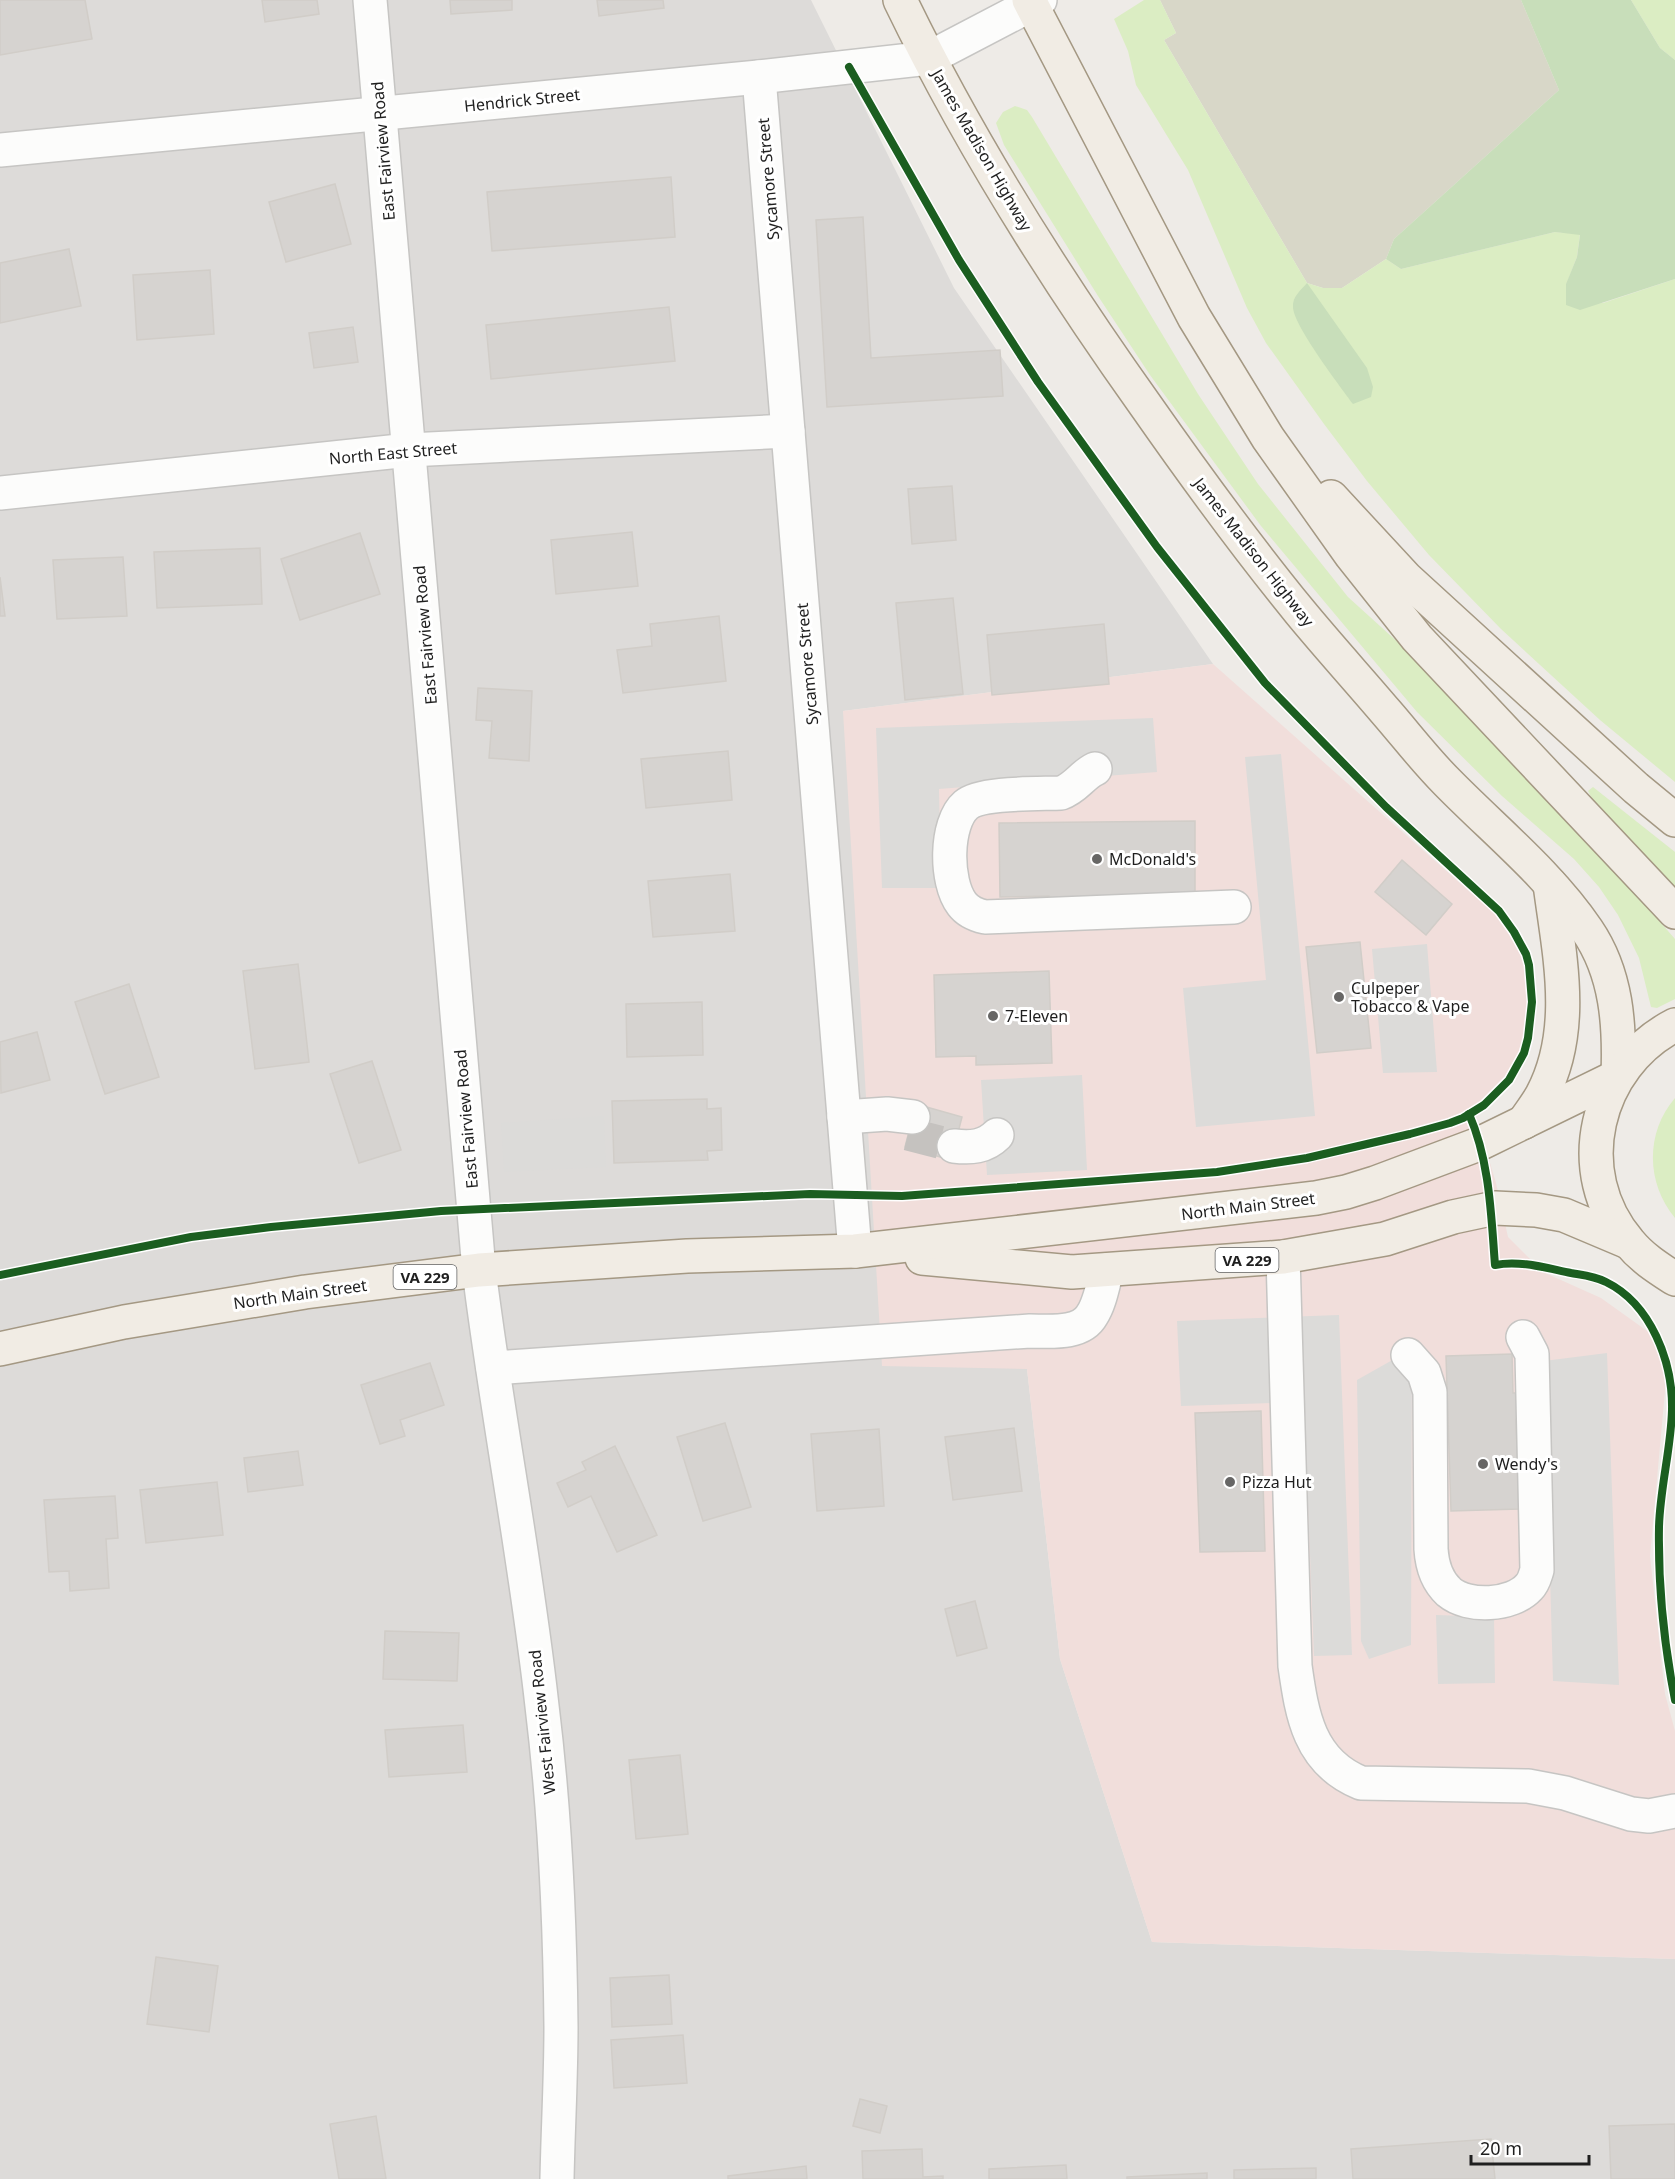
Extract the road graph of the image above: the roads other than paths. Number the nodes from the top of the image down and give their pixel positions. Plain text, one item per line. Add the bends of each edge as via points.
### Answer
1 (370, 0) edge
2 (900, 0) edge
3 (1034, 2) edge
4 (928, 58) junction
5 (759, 77) junction
6 (380, 114) junction
7 (0, 150) edge
8 (1194, 317) junction
9 (788, 432) junction
10 (409, 450) junction
11 (0, 493) edge
12 (1095, 769) dead end
13 (1675, 820) edge
14 (1550, 884) junction
15 (1234, 907) dead end
16 (1675, 912) edge
17 (1675, 1025) edge
18 (1618, 1076) junction
19 (844, 1117) junction
20 (1524, 1122) junction
21 (910, 1126) tunnel mouth
22 (1628, 1242) junction
23 (855, 1251) junction
24 (1283, 1257) junction
25 (480, 1270) junction
26 (1107, 1270) junction
27 (1673, 1280) edge
28 (1523, 1337) dead end
29 (0, 1348) edge
30 (1408, 1355) dead end
31 (493, 1368) junction
32 (1675, 1811) edge
33 (557, 2179) edge

1 - 6 street, East Fairview Road
2 - 4 main road, James Madison Highway
3 - 4 street, Hendrick Street
3 - 8 main road
4 - 5 street, Hendrick Street
4 - 14 main road, James Madison Highway via 990,169 1084,319 1192,472 1299,610 1444,779
5 - 6 street, Hendrick Street
5 - 9 street, Sycamore Street
6 - 7 street, Hendrick Street
6 - 10 street, East Fairview Road
8 - 13 main road via 1318,483 1406,578
8 - 16 main road via 1268,438 1351,555 1417,638
9 - 10 street, North East Street
9 - 19 street, Sycamore Street
10 - 11 street, North East Street
10 - 25 street, East Fairview Road
12 - 15 street via 1061,793 987,797 967,804 951,832 951,877 962,905 985,917
14 - 18 main road, James Madison Highway via 1588,931 1607,969 1620,1034
14 - 20 main road via 1563,975 1563,1022 1549,1080
17 - 18 main road, North Main Street via 1636,1052
18 - 20 main road, North Main Street / VA 229
18 - 22 main road, North Main Street via 1604,1102 1597,1131 1596,1161 1601,1190 1612,1218
19 - 21 street via 887,1114
19 - 23 street, Sycamore Street
20 - 23 main road, North Main Street / VA 229 via 1392,1177 1316,1198
22 - 24 main road, North Main Street / VA 229 via 1564,1215 1495,1208 1385,1239
22 - 27 main road, North Main Street
23 - 25 main road, North Main Street / VA 229 via 687,1256
23 - 26 main road, North Main Street / VA 229 via 1072,1272
24 - 26 main road, North Main Street / VA 229
24 - 32 street via 1295,1666 1301,1705 1310,1735 1321,1754 1347,1778 1361,1783 1528,1786 1631,1814 1649,1816
25 - 29 main road, North Main Street / VA 229 via 305,1292 124,1322
25 - 31 street, West Fairview Road
26 - 31 street via 1092,1317 1065,1331
28 - 30 street via 1532,1354 1537,1570 1528,1588 1496,1602 1457,1597 1443,1585 1434,1568 1430,1392 1424,1373
31 - 33 street, West Fairview Road via 543,1708 555,1850 561,2028

